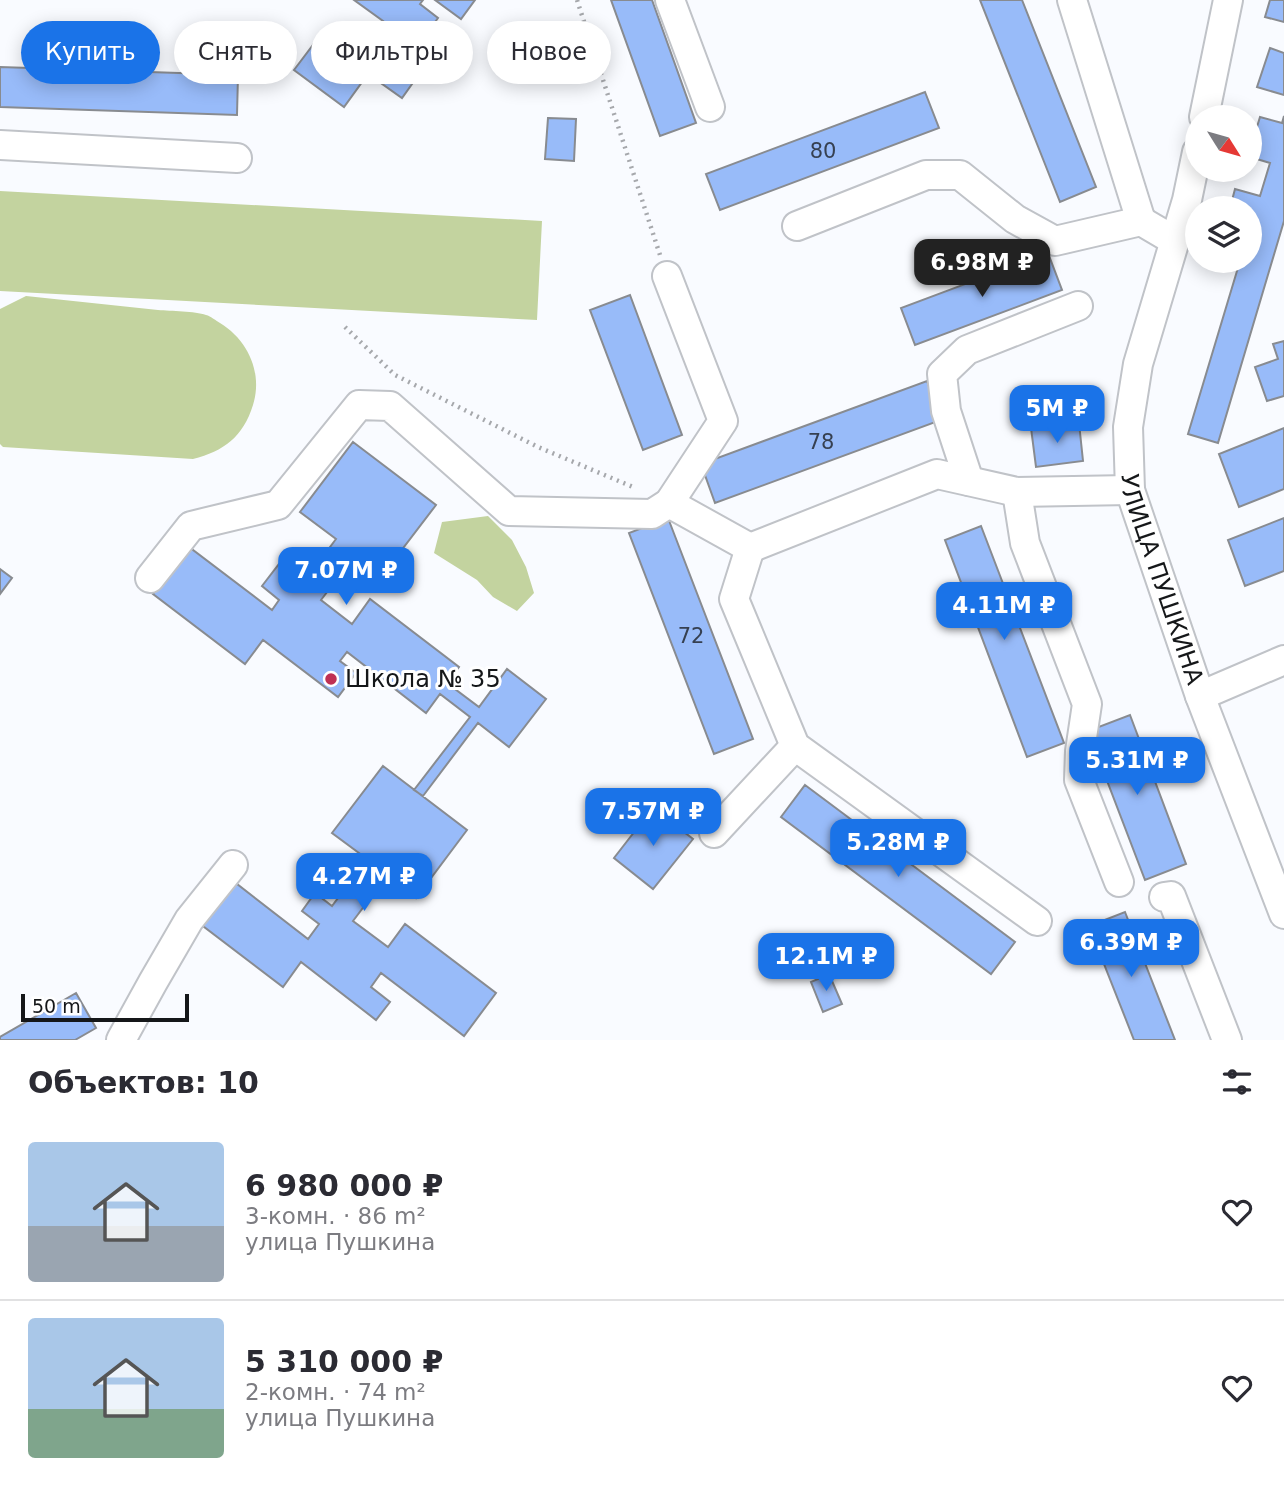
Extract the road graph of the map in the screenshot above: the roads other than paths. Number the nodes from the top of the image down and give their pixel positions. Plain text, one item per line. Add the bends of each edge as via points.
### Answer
1 (670, 0) edge
2 (1072, 0) edge
3 (1222, 1) edge
4 (1206, 105) edge
5 (710, 107) dead end
6 (0, 145) edge
7 (237, 158) dead end
8 (1191, 182) edge
9 (1141, 221) junction
10 (797, 226) dead end
11 (1175, 241) junction
12 (667, 276) road end
13 (1078, 306) dead end
14 (969, 481) junction
15 (1130, 490) junction
16 (1017, 492) junction
17 (669, 503) junction
18 (750, 548) junction
19 (150, 578) dead end
20 (1284, 660) edge
21 (1200, 695) junction
22 (795, 746) junction
23 (714, 833) dead end
24 (233, 865) dead end
25 (1119, 883) dead end
26 (1164, 897) dead end
27 (1284, 914) edge
28 (1037, 921) dead end
29 (121, 1040) edge
30 (1227, 1040) edge

1 - 5 street
2 - 9 street
3 - 4 street
6 - 7 street
8 - 11 street, УЛИЦА ПУШКИНА
9 - 10 street via 1055,241 1015,219 960,175 926,175
9 - 11 street
11 - 15 street, УЛИЦА ПУШКИНА via 1138,363 1128,428
12 - 17 street via 723,421
13 - 14 street via 967,350 942,374 946,411
14 - 16 street
14 - 18 street via 937,474
15 - 16 street
15 - 21 street, УЛИЦА ПУШКИНА
16 - 25 street via 1024,543 1087,704 1079,780
17 - 18 street
17 - 19 street via 652,514 509,512 390,406 359,405 278,505 191,526
18 - 22 street via 734,599
20 - 21 street
21 - 27 street, УЛИЦА ПУШКИНА
22 - 23 street
22 - 28 street
24 - 29 street via 190,920
26 - 30 street via 1171,896

